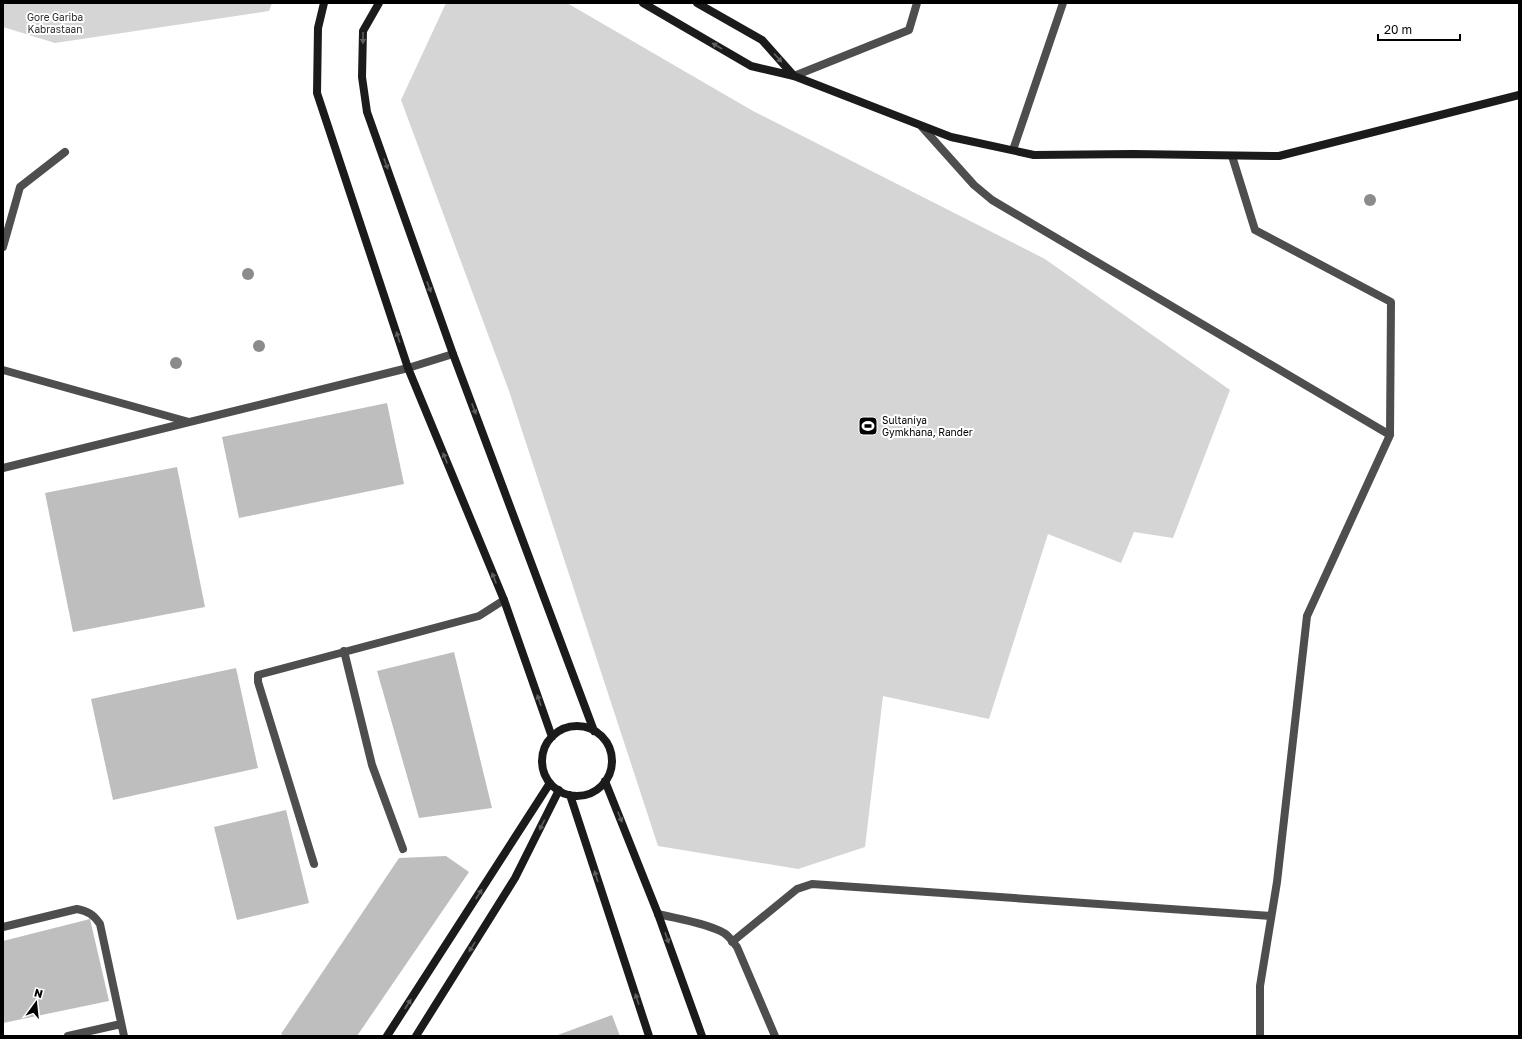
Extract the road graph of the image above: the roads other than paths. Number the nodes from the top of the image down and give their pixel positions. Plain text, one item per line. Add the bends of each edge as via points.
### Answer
1 (324, 3) edge
2 (379, 3) edge
3 (643, 3) edge
4 (697, 3) edge
5 (917, 3) edge
6 (1063, 3) edge
7 (794, 76) junction
8 (1519, 95) edge
9 (922, 127) junction
10 (1013, 150) junction
11 (65, 152) dead end
12 (1232, 156) junction
13 (3, 247) edge
14 (453, 354) junction
15 (408, 368) junction
16 (3, 370) edge
17 (189, 422) junction
18 (1390, 435) junction
19 (3, 468) edge
20 (504, 600) junction
21 (344, 651) junction
22 (594, 731) junction
23 (552, 737) junction
24 (605, 781) junction
25 (550, 783) junction
26 (559, 790) junction
27 (570, 795) junction
28 (403, 849) dead end
29 (314, 864) dead end
30 (658, 914) junction
31 (1272, 916) junction
32 (3, 927) edge
33 (732, 942) junction
34 (121, 1024) junction
35 (68, 1036) edge
36 (124, 1036) edge
37 (387, 1036) edge
38 (416, 1036) edge
39 (649, 1036) edge
40 (702, 1036) edge
41 (775, 1036) edge
42 (1260, 1036) edge

15 -> 1 main road via 317,93 318,28
2 -> 14 main road via 363,31 362,77 367,112
7 -> 3 main road via 751,66
4 -> 7 main road via 762,40
5 - 7 street via 909,30
6 - 10 street
7 - 9 main road
8 - 12 main road via 1279,156
9 - 10 main road via 950,137
9 - 18 street via 974,185 992,200
10 - 12 main road via 1034,155
11 - 13 street via 20,188
12 - 18 street via 1255,230 1391,302
14 - 15 street
14 -> 22 main road
15 - 17 street
20 -> 15 main road
16 - 17 street
17 - 19 street
18 - 31 street via 1307,616
20 - 21 street via 478,616
23 -> 20 main road
21 - 28 street via 372,765
21 - 29 street via 258,675
22 - 23 main road via 572,727 561,730
22 - 24 main road via 603,738 612,760
23 - 25 main road via 545,746 542,757 542,768
24 - 27 main road via 597,789 586,794
24 -> 30 main road
25 - 26 main road
37 -> 25 main road
26 - 27 main road
26 -> 38 main road via 515,878
39 -> 27 main road
30 - 33 street via 704,925 724,934
30 -> 40 main road
31 - 33 street via 812,884 797,889
31 - 42 street via 1260,986
32 - 34 street via 77,910 87,911 94,916 100,924
33 - 41 street via 737,947
34 - 35 street
34 - 36 street

